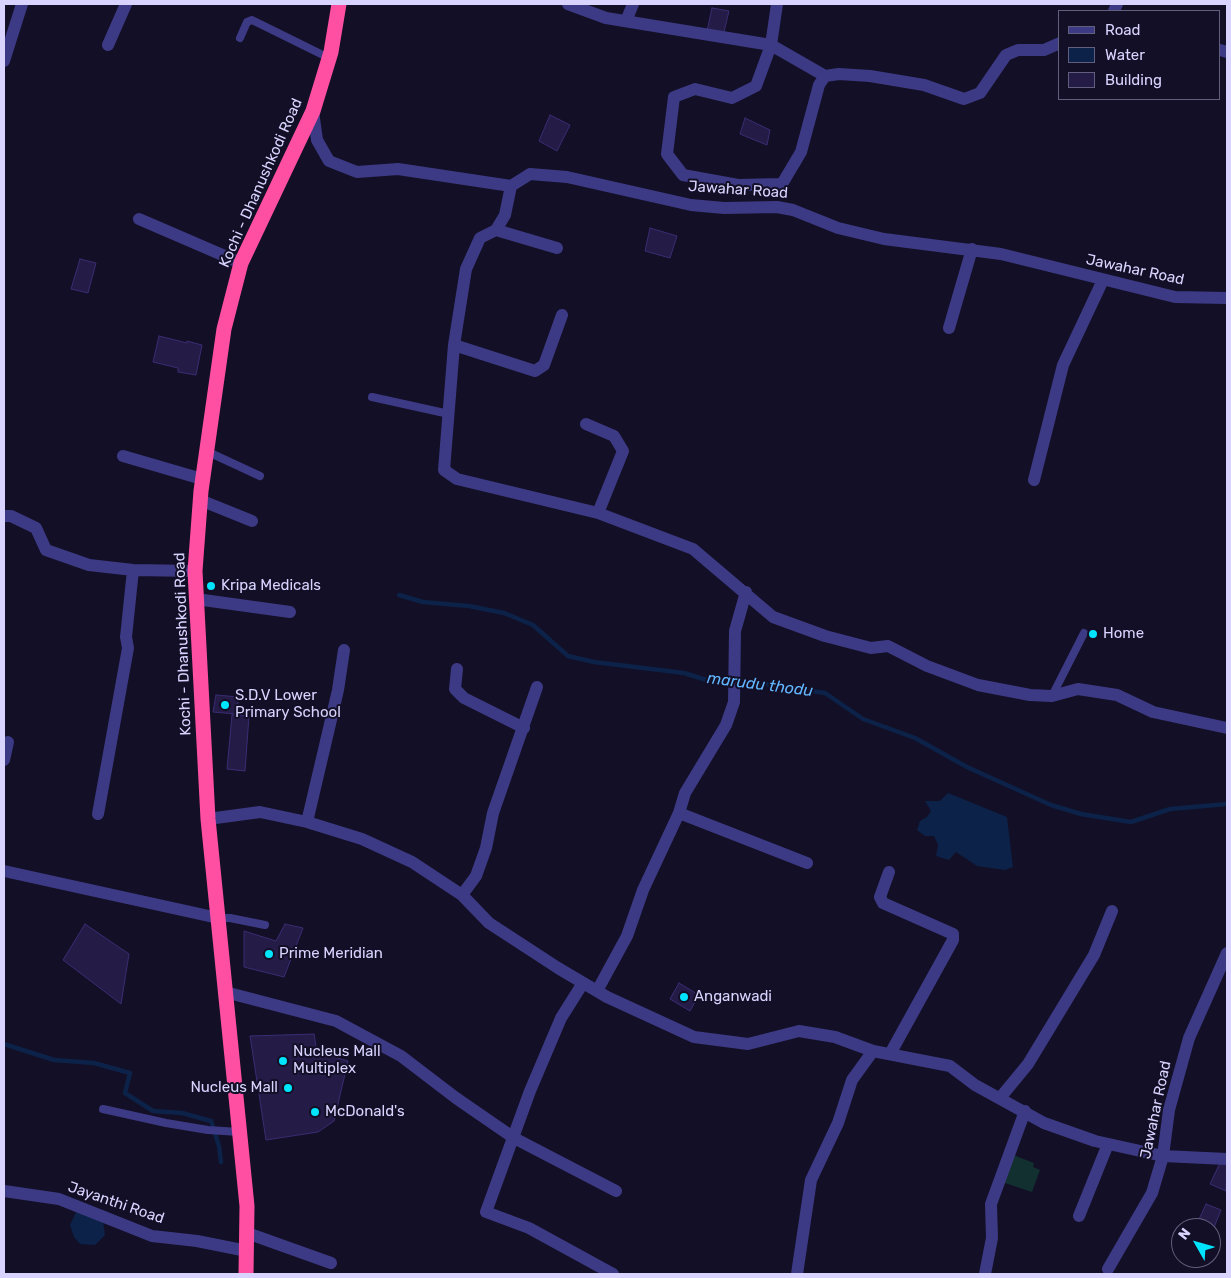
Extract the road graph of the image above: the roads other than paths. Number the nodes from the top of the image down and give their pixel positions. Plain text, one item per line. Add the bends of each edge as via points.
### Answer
1 (22, 4) edge
2 (126, 4) edge
3 (339, 4) edge
4 (568, 4) edge
5 (633, 4) edge
6 (777, 4) edge
7 (626, 21) junction
8 (240, 38) dead end
9 (1058, 44) edge
10 (108, 45) dead end
11 (771, 45) junction
12 (329, 58) junction
13 (4, 61) edge
14 (825, 76) junction
15 (313, 111) junction
16 (511, 186) junction
17 (139, 219) dead end
18 (496, 230) junction
19 (557, 248) dead end
20 (972, 249) junction
21 (241, 263) junction
22 (1103, 280) junction
23 (1227, 298) edge
24 (562, 315) dead end
25 (949, 328) dead end
26 (454, 345) junction
27 (372, 397) dead end
28 (449, 414) junction
29 (586, 424) dead end
30 (206, 451) junction
31 (123, 456) dead end
32 (260, 476) dead end
33 (202, 479) junction
34 (1034, 480) dead end
35 (200, 500) junction
36 (598, 513) junction
37 (4, 516) edge
38 (252, 521) dead end
39 (133, 570) junction
40 (195, 571) junction
41 (746, 592) junction
42 (196, 599) junction
43 (290, 612) dead end
44 (1084, 633) dead end
45 (344, 650) dead end
46 (457, 669) dead end
47 (537, 687) dead end
48 (1052, 696) junction
49 (524, 728) junction
50 (1227, 728) edge
51 (8, 742) dead end
52 (4, 760) edge
53 (679, 813) junction
54 (98, 814) dead end
55 (208, 819) junction
56 (307, 822) junction
57 (807, 863) dead end
58 (4, 872) edge
59 (889, 872) dead end
60 (462, 895) junction
61 (1112, 911) dead end
62 (218, 918) junction
63 (265, 925) dead end
64 (1227, 953) edge
65 (583, 983) junction
66 (597, 991) junction
67 (225, 992) junction
68 (873, 1051) junction
69 (890, 1054) junction
70 (1000, 1098) junction
71 (103, 1109) dead end
72 (1025, 1111) junction
73 (232, 1132) junction
74 (514, 1138) junction
75 (1108, 1144) junction
76 (1163, 1156) junction
77 (1227, 1159) edge
78 (4, 1191) edge
79 (616, 1191) dead end
80 (1079, 1216) dead end
81 (247, 1233) junction
82 (247, 1251) junction
83 (331, 1263) dead end
84 (1108, 1269) dead end
85 (246, 1274) edge
86 (613, 1274) edge
87 (798, 1274) edge
88 (985, 1274) edge

1 - 13 street
2 - 10 street
3 - 12 highway, Kochi - Dhanushkodi Road
4 - 7 street via 606,18
5 - 7 street
6 - 11 street
7 - 11 street
8 - 12 lane via 247,22 252,20
9 - 14 street via 1044,50 1018,50 1006,55 980,93 964,98 924,85 839,74
11 - 14 street
11 - 14 street via 756,86 732,98 696,89 674,97 667,154 683,175 738,184 782,184 801,152 816,94
12 - 15 highway, Kochi - Dhanushkodi Road
15 - 16 street via 317,140 329,161 357,172 398,169
15 - 21 highway, Kochi - Dhanushkodi Road
16 - 18 street via 505,215
16 - 20 street, Jawahar Road via 530,174 567,177 691,205 777,207 838,228 884,239
17 - 21 street
18 - 19 street
18 - 26 street via 480,238 466,269
20 - 22 street, Jawahar Road
20 - 25 street
21 - 30 highway, Kochi - Dhanushkodi Road via 224,330
22 - 23 street, Jawahar Road via 1175,297
22 - 34 street via 1063,365
24 - 26 street via 544,365 535,371
26 - 28 street
27 - 28 lane
28 - 36 street via 444,470 457,479
29 - 36 street via 614,436 623,451
30 - 32 lane
30 - 33 highway, Kochi - Dhanushkodi Road
31 - 33 street
33 - 35 highway, Kochi - Dhanushkodi Road
35 - 38 street
35 - 40 highway, Kochi - Dhanushkodi Road
36 - 41 street via 693,550
37 - 39 street via 36,528 46,550 89,565
39 - 40 street
39 - 54 street via 126,637 128,648
40 - 42 highway, Kochi - Dhanushkodi Road
41 - 48 street via 773,617 825,636 871,648 888,646 927,666 978,685
41 - 53 street via 735,631 734,702 726,725 685,793
42 - 43 street
42 - 55 highway, Kochi - Dhanushkodi Road
44 - 48 lane
45 - 56 street via 338,690
46 - 49 street via 455,690 464,698
47 - 49 street
48 - 50 street via 1078,689 1117,695 1153,712
49 - 60 street via 492,813 486,848 476,876
51 - 52 street
53 - 57 street
53 - 66 street via 643,890 627,936
55 - 56 street via 260,812
55 - 62 highway, Kochi - Dhanushkodi Road
56 - 60 street via 362,839 412,862
58 - 62 street
59 - 69 street via 880,897 883,903 953,934 953,940
60 - 65 street via 489,923
61 - 70 street via 1094,955 1028,1064
62 - 63 lane
62 - 67 highway, Kochi - Dhanushkodi Road
64 - 76 street, Jawahar Road via 1189,1038 1169,1110
65 - 66 street
65 - 74 street via 561,1018
66 - 68 street via 694,1037 748,1044 799,1032 835,1037
67 - 73 highway, Kochi - Dhanushkodi Road
67 - 74 street via 336,1021 401,1056
68 - 69 street
68 - 87 street via 852,1080 838,1124 811,1180
69 - 70 street via 950,1066 975,1085
70 - 72 street
71 - 73 lane
72 - 75 street via 1044,1123
72 - 88 street via 991,1204 992,1238
73 - 81 highway, Kochi - Dhanushkodi Road
74 - 79 street
74 - 86 street via 486,1212 538,1232
75 - 76 street
75 - 80 street
76 - 77 street
76 - 84 street, Jawahar Road via 1152,1193
78 - 82 street, Jayanthi Road via 59,1200 152,1236
81 - 82 highway, Kochi - Dhanushkodi Road
81 - 83 street
82 - 85 highway, Kochi - Dhanushkodi Road

